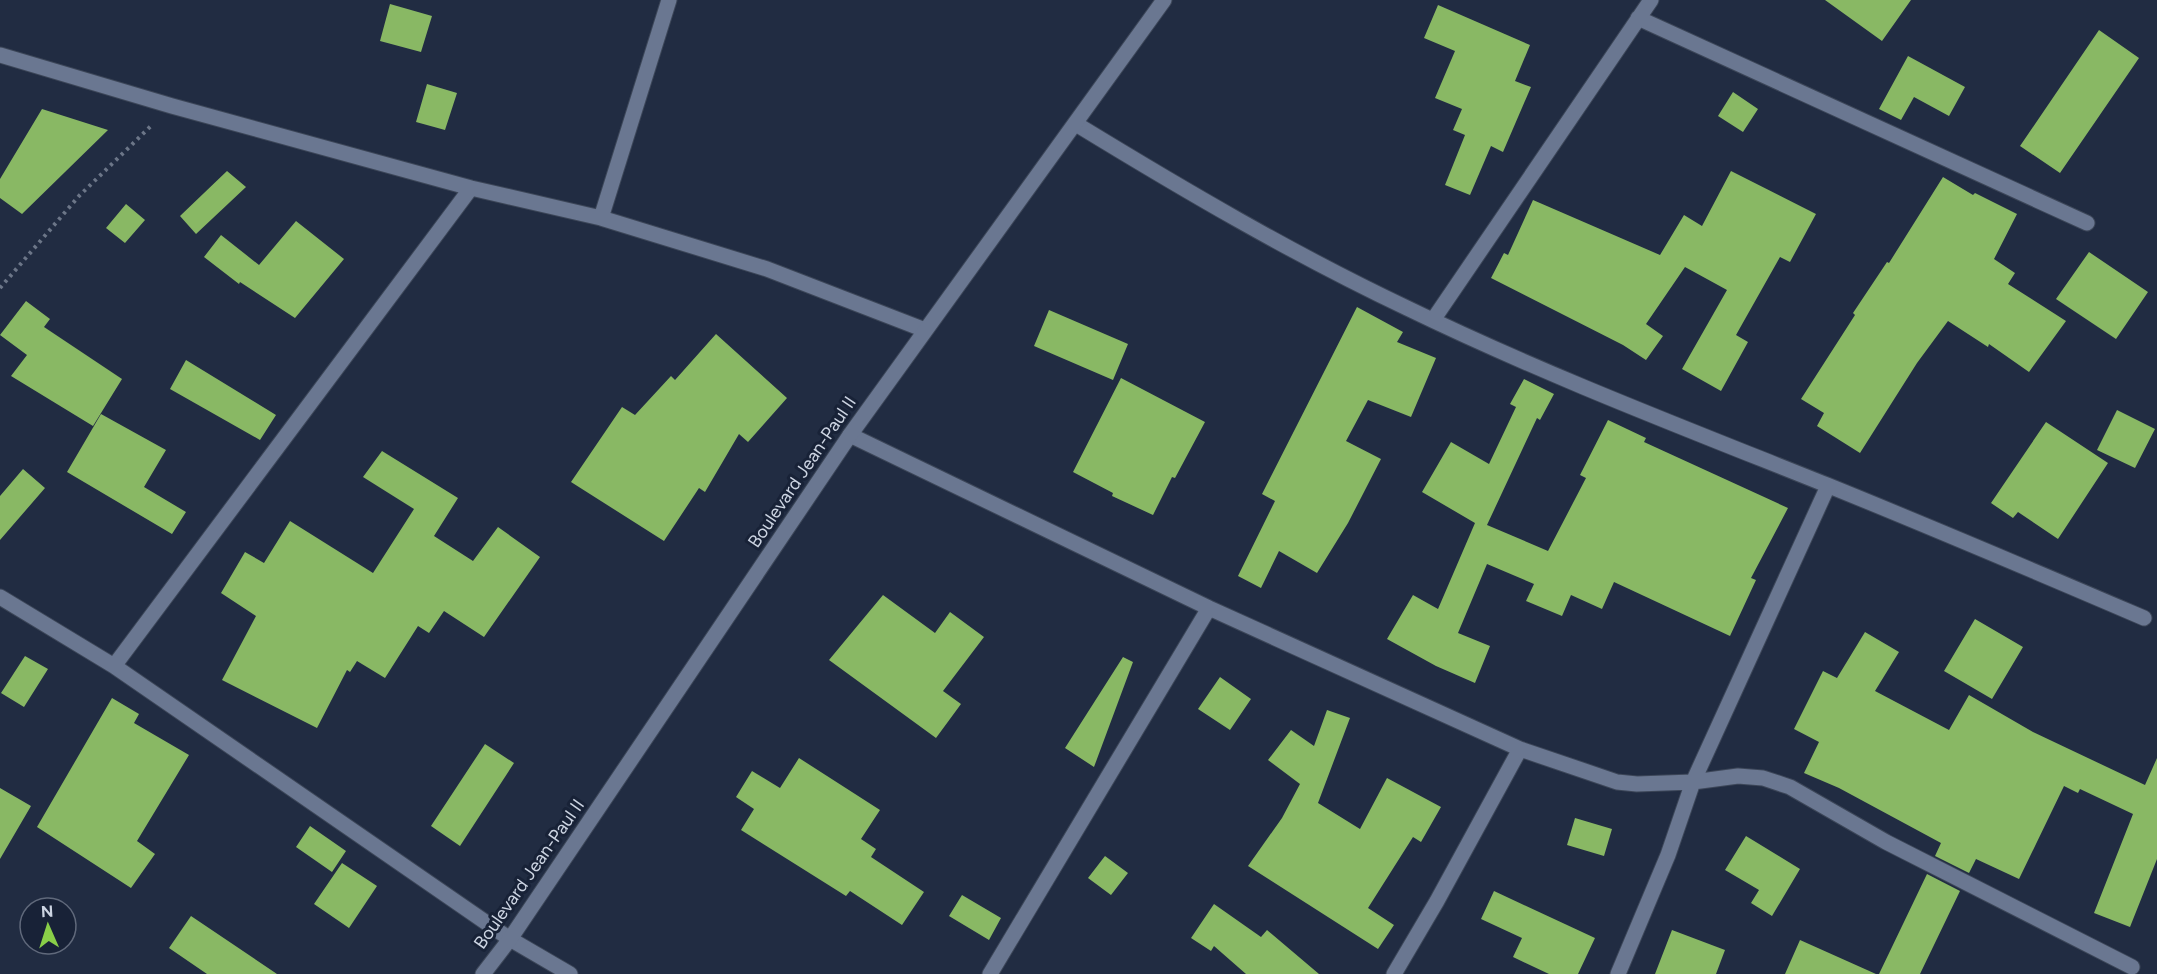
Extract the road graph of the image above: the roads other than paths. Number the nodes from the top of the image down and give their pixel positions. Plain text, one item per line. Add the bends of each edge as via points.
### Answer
1 (669, 0) edge
2 (1164, 0) edge
3 (1651, 0) edge
4 (1638, 18) junction
5 (0, 55) edge
6 (1076, 124) junction
7 (471, 188) junction
8 (601, 218) junction
9 (2087, 224) dead end
10 (1433, 320) junction
11 (925, 330) junction
12 (850, 435) junction
13 (1828, 486) junction
14 (0, 597) edge
15 (1209, 608) junction
16 (2144, 618) dead end
17 (114, 666) junction
18 (1520, 749) junction
19 (1693, 782) junction
20 (510, 939) junction
21 (2132, 967) dead end
22 (483, 974) edge
23 (570, 974) edge
24 (990, 974) edge
25 (1394, 974) edge
26 (1618, 974) edge

1 - 8 street
2 - 6 street, Boulevard Jean-Paul II
3 - 4 street
4 - 9 street
4 - 10 street
5 - 7 street
6 - 10 street via 1183,190 1328,269
6 - 11 street, Boulevard Jean-Paul II
7 - 8 street
7 - 17 street
8 - 11 street via 767,269
10 - 13 street via 1690,432
11 - 12 street, Boulevard Jean-Paul II
12 - 15 street
12 - 20 street, Boulevard Jean-Paul II
13 - 16 street
13 - 19 street
14 - 17 street
15 - 18 street
15 - 24 street
17 - 20 street
18 - 19 street via 1617,782
18 - 25 street
19 - 21 street via 1738,776 1763,778 1791,787 1886,842
19 - 26 street via 1668,855
20 - 22 street, Boulevard Jean-Paul II
20 - 23 street

